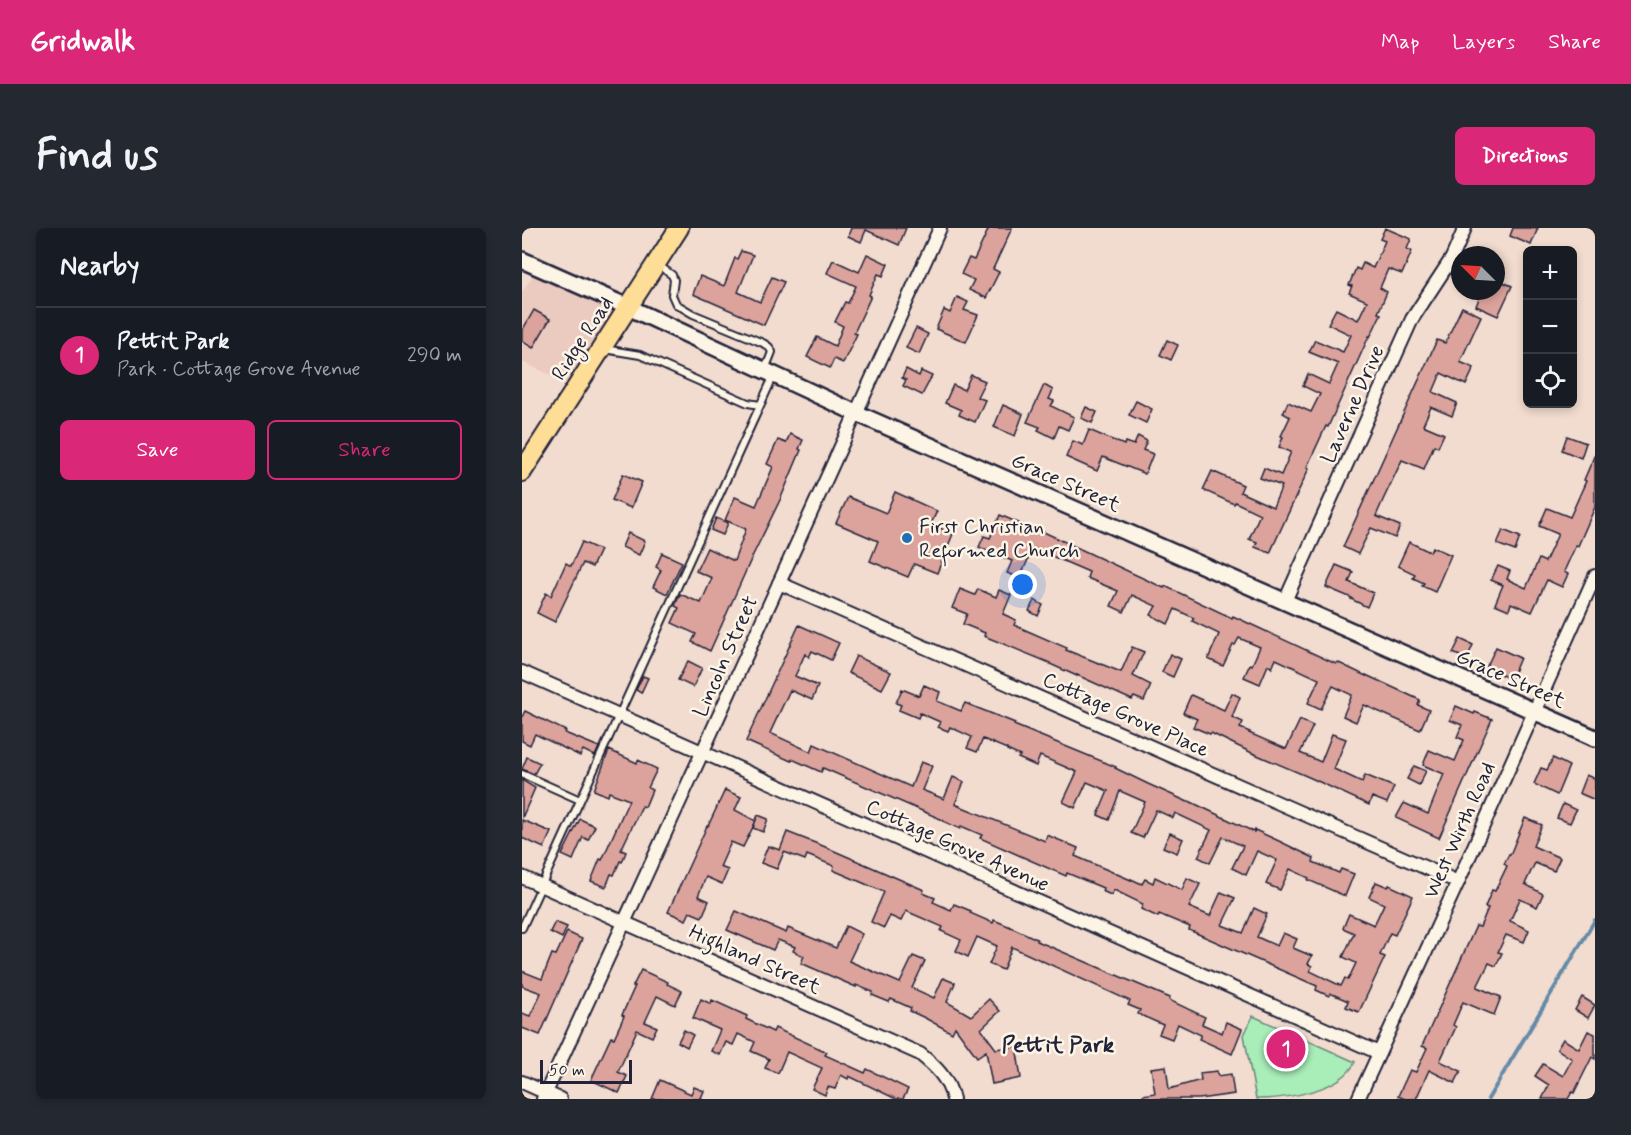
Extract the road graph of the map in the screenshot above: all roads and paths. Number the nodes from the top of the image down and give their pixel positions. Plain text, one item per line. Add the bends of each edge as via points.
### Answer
1 (679, 228) edge
2 (940, 228) edge
3 (1466, 228) edge
4 (522, 260) edge
5 (656, 263) junction
6 (628, 307) junction
7 (601, 349) junction
8 (769, 372) junction
9 (760, 405) junction
10 (856, 413) junction
11 (522, 472) edge
12 (1595, 576) edge
13 (778, 583) junction
14 (1284, 601) junction
15 (522, 672) edge
16 (1533, 711) junction
17 (618, 715) junction
18 (1595, 738) edge
19 (702, 753) junction
20 (522, 774) edge
21 (580, 800) junction
22 (522, 877) edge
23 (1458, 882) junction
24 (541, 886) junction
25 (625, 923) junction
26 (522, 928) edge
27 (1379, 1053) junction
28 (522, 1082) edge
29 (545, 1096) edge
30 (560, 1099) edge
31 (952, 1099) edge
32 (1357, 1099) edge

1 - 5 main road, Ridge Road
2 - 10 street, Lincoln Street
3 - 14 street, Laverne Drive via 1452,258 1412,319
4 - 6 street, Grace Street
5 - 6 main road, Ridge Road
5 - 8 lane via 672,275 676,304 769,348
6 - 7 main road, Ridge Road
6 - 8 street, Grace Street
7 - 9 lane via 640,355
7 - 11 main road, Ridge Road
8 - 9 lane
8 - 10 street, Grace Street
9 - 17 lane
10 - 13 street, Lincoln Street
10 - 14 street, Grace Street
12 - 16 street, West Wirth Road
13 - 19 street, Lincoln Street
13 - 23 street, Cottage Grove Place
14 - 16 street, Grace Street
15 - 17 street, Cottage Grove Avenue
16 - 18 street, Grace Street
16 - 23 street, West Wirth Road
17 - 19 street, Cottage Grove Avenue
17 - 21 lane
19 - 25 street, Lincoln Street
19 - 27 street, Cottage Grove Avenue
20 - 21 lane
21 - 24 lane
22 - 24 street, Highland Street
23 - 27 street, West Wirth Road
24 - 25 street, Highland Street
24 - 26 lane
25 - 29 street, Lincoln Street
25 - 31 street, Highland Street via 920,1054 938,1068 950,1087
27 - 32 street, West Wirth Road
28 - 29 street
29 - 30 street

